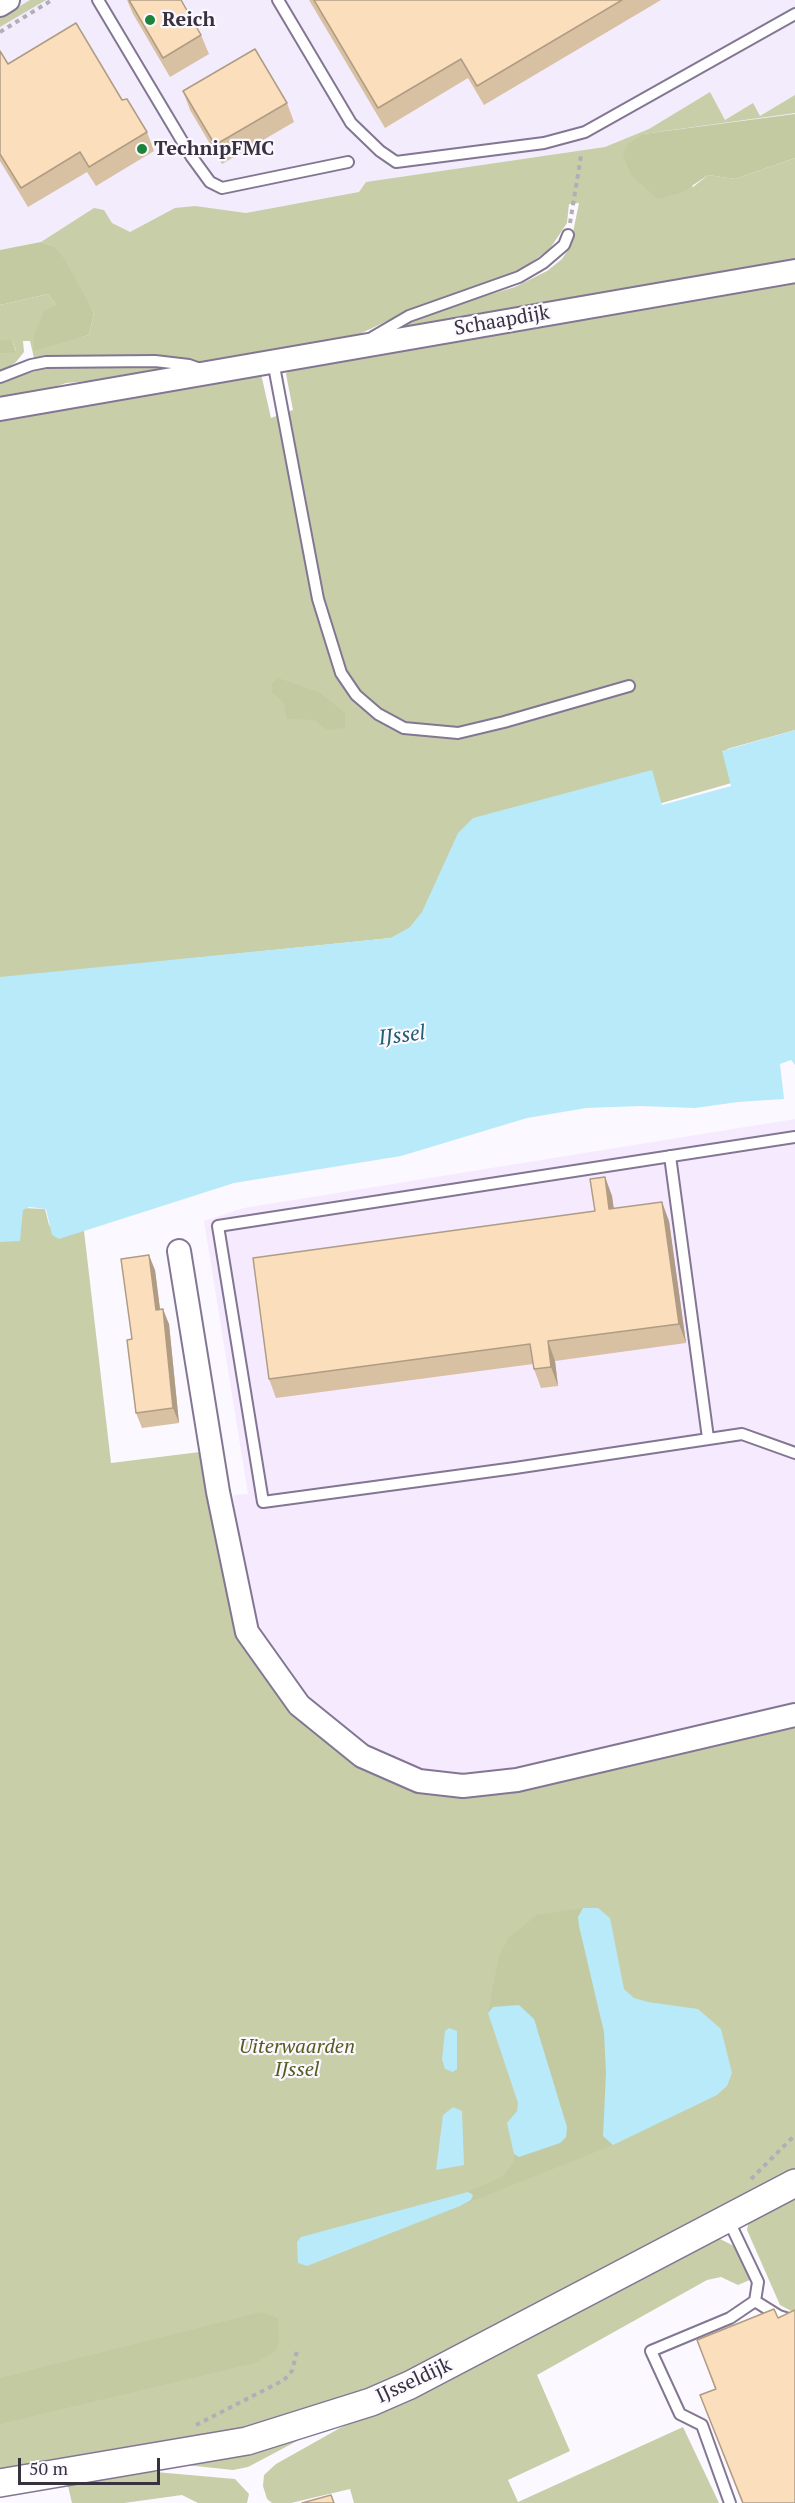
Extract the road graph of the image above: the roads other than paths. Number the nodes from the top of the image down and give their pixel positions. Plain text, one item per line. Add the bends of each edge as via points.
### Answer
1 (8, 0) edge
2 (98, 0) edge
3 (278, 0) edge
4 (0, 5) edge
5 (795, 14) edge
6 (348, 162) dead end
7 (568, 235) road end
8 (795, 271) edge
9 (357, 346) junction
10 (273, 361) junction
11 (209, 372) junction
12 (0, 377) edge
13 (0, 409) edge
14 (629, 686) dead end
15 (795, 1137) edge
16 (670, 1156) junction
17 (179, 1251) dead end
18 (708, 1438) junction
19 (795, 1453) edge
20 (795, 1715) edge
21 (795, 2183) edge
22 (782, 2195) edge
23 (727, 2217) junction
24 (755, 2301) junction
25 (795, 2321) edge
26 (0, 2483) edge
27 (730, 2503) edge

1 - 4 street
2 - 6 lane via 210,182 222,188
3 - 5 lane via 351,123 396,162 544,143 585,132
7 - 9 lane via 564,245 543,263 519,277 409,316
8 - 9 street, Schaapdijk
9 - 10 street, Schaapdijk
10 - 11 street, Schaapdijk
10 - 14 lane via 318,599 341,673 356,695 378,714 404,728 458,733
11 - 12 lane, Schaapdijk via 189,364 155,361 71,362 30,364
11 - 13 street, Schaapdijk
15 - 16 lane
16 - 18 lane
16 - 18 lane via 218,1226 263,1502
17 - 20 street via 218,1492 247,1632 299,1705 362,1756 418,1781 463,1786 517,1780
18 - 19 lane via 742,1434
21 - 22 street, IJsseldijk
22 - 23 street, IJsseldijk
23 - 24 lane via 758,2282
23 - 26 street, IJsseldijk via 371,2402 247,2441
24 - 25 lane
24 - 27 lane via 730,2318 651,2351 680,2414 702,2425

